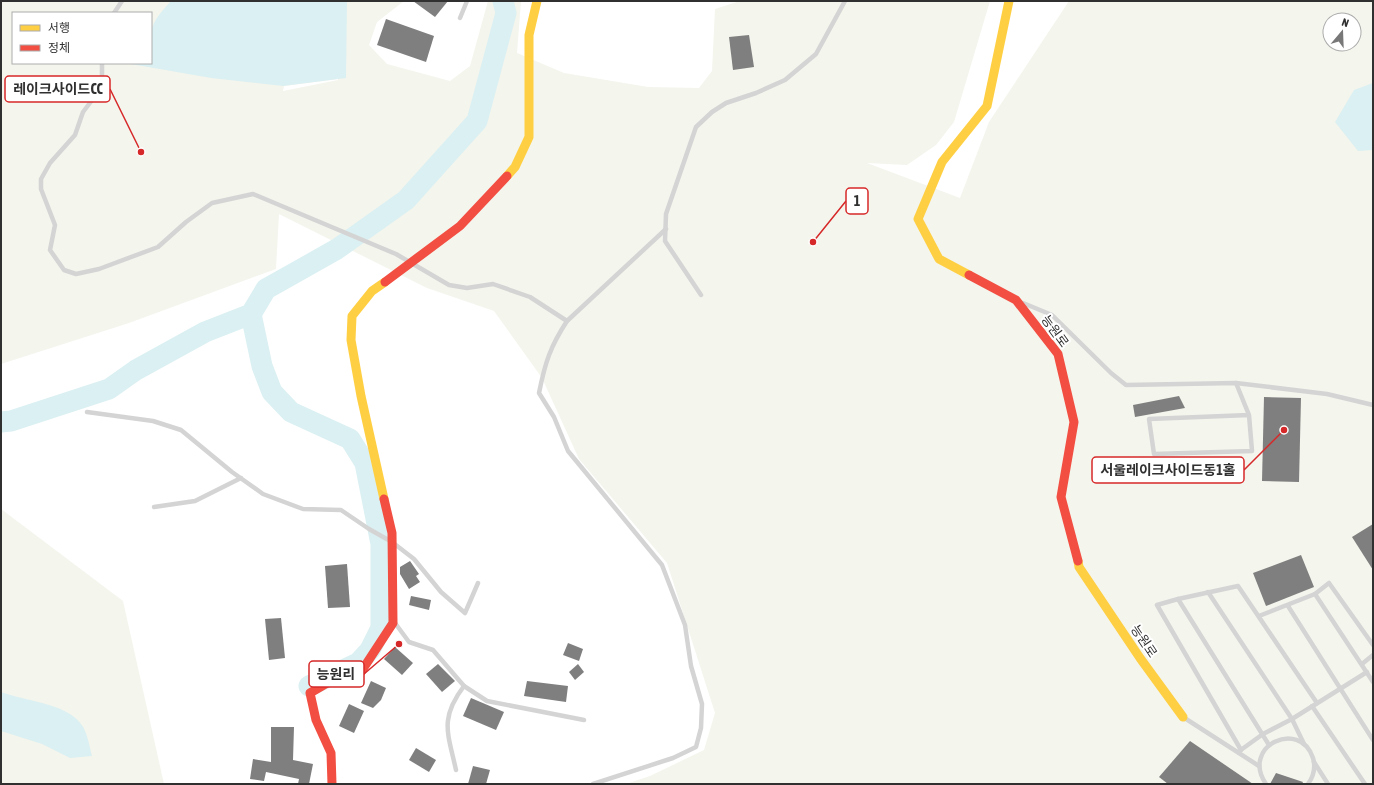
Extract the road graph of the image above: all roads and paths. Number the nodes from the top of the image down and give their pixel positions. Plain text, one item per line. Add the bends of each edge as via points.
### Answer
1 (122, 1) edge
2 (467, 1) edge
3 (538, 1) edge
4 (845, 1) edge
5 (1009, 1) edge
6 (115, 12) edge
7 (460, 18) dead end
8 (102, 64) edge
9 (666, 229) junction
10 (701, 295) dead end
11 (1016, 300) junction
12 (567, 321) junction
13 (1236, 383) junction
14 (1373, 405) edge
15 (87, 412) dead end
16 (1249, 415) junction
17 (241, 478) junction
18 (154, 507) dead end
19 (392, 542) junction
20 (478, 583) dead end
21 (1208, 592) junction
22 (1315, 594) junction
23 (1178, 599) junction
24 (1288, 606) junction
25 (1259, 616) junction
26 (393, 620) junction
27 (1373, 645) edge
28 (1373, 655) edge
29 (1362, 664) junction
30 (1367, 672) junction
31 (1373, 682) edge
32 (464, 686) junction
33 (1340, 688) junction
34 (1317, 703) junction
35 (1312, 706) junction
36 (1183, 717) joint
37 (1292, 719) junction
38 (584, 720) dead end
39 (1263, 734) junction
40 (1373, 740) edge
41 (1304, 744) junction
42 (1269, 745) junction
43 (1239, 751) junction
44 (1314, 761) junction
45 (1259, 766) junction
46 (456, 770) dead end
47 (332, 784) edge
48 (593, 784) edge
49 (1266, 784) edge
50 (1308, 784) edge
51 (1328, 784) edge
52 (1365, 784) edge

1 - 6 lane
2 - 7 lane
3 - 19 street via 529,35 529,137 515,167 460,226 372,291 352,316 351,340
4 - 9 lane via 816,54 801,67 785,80 726,103 696,127 666,214
5 - 11 street, 능원로 via 986,106 942,162 918,219 939,259
8 - 12 lane via 102,87 84,112 75,135 50,163 41,179 41,189 55,225 50,250 64,270 76,274 126,260 158,247 212,203 253,194 396,254 449,285 467,288 493,284 530,297
9 - 10 lane via 665,241
9 - 12 lane
11 - 13 lane via 1052,315 1126,385
11 - 36 street, 능원로 via 1058,354 1073,414 1074,422 1061,497 1079,567
12 - 48 lane via 546,359 539,393 554,417 568,451 662,565 685,625 691,666 702,704 701,728 696,747 673,758
13 - 14 lane via 1327,394
13 - 16 lane
15 - 17 lane via 153,421 181,430
16 - 16 lane via 1149,419 1154,454 1252,451
17 - 18 lane via 195,501
17 - 19 lane via 263,494 303,509 341,510
19 - 20 lane via 414,559 441,592 465,613
19 - 26 street
21 - 23 lane
21 - 25 lane via 1238,586
21 - 37 lane
22 - 24 lane
22 - 27 lane via 1329,583
22 - 29 lane
23 - 39 lane
23 - 43 lane via 1157,606
24 - 25 lane
24 - 33 lane
25 - 34 lane
26 - 32 lane via 409,642 433,650
26 - 47 street via 359,675 327,683 310,693 316,720 331,753
28 - 29 lane
29 - 30 lane
30 - 31 lane
30 - 33 lane
32 - 38 lane via 487,701
32 - 46 lane via 449,709 446,725
33 - 34 lane
33 - 40 lane
34 - 35 lane
35 - 37 lane
35 - 52 lane
36 - 43 lane
37 - 39 lane
37 - 41 lane
39 - 42 lane
39 - 43 lane
41 - 42 lane via 1290,738
41 - 44 lane via 1312,753
42 - 45 lane via 1261,757
43 - 45 lane
44 - 50 lane via 1314,770
44 - 51 lane
45 - 49 lane

